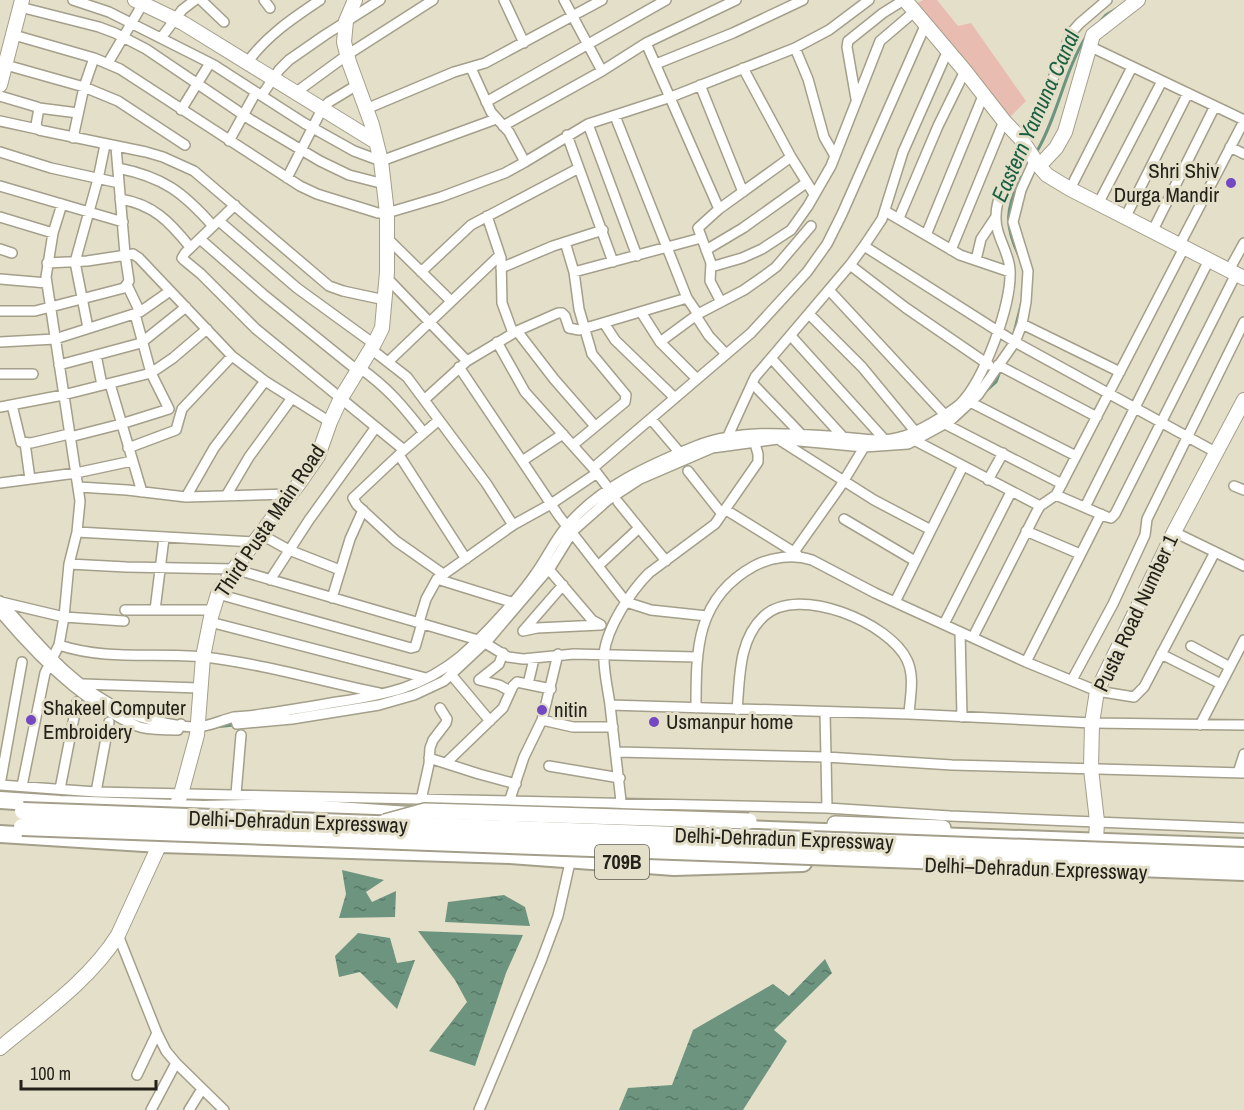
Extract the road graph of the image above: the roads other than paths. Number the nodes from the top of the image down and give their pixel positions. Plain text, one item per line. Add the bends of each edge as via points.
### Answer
1 (73, 0) edge
2 (195, 0) edge
3 (201, 0) edge
4 (320, 0) edge
5 (355, 0) edge
6 (380, 0) edge
7 (433, 0) edge
8 (504, 0) edge
9 (564, 0) edge
10 (602, 0) edge
11 (666, 0) edge
12 (736, 0) edge
13 (803, 0) edge
14 (869, 0) edge
15 (904, 0) edge
16 (1107, 0) edge
17 (1138, 0) edge
18 (141, 1) edge
19 (21, 4) edge
20 (914, 12) junction
21 (573, 17) junction
22 (175, 19) junction
23 (346, 21) junction
24 (224, 22) dead end
25 (132, 24) junction
26 (926, 26) junction
27 (14, 35) junction
28 (124, 38) junction
29 (160, 38) junction
30 (524, 43) junction
31 (588, 43) junction
32 (646, 43) junction
33 (1089, 46) junction
34 (795, 48) junction
35 (948, 50) junction
36 (150, 51) junction
37 (347, 55) junction
38 (94, 58) junction
39 (108, 63) junction
40 (210, 63) junction
41 (247, 63) junction
42 (656, 64) junction
43 (1132, 67) junction
44 (471, 68) junction
45 (743, 68) junction
46 (602, 70) junction
47 (965, 71) junction
48 (3, 73) edge
49 (273, 79) junction
50 (1162, 81) junction
51 (196, 83) junction
52 (700, 85) junction
53 (357, 86) junction
54 (84, 87) junction
55 (259, 93) junction
56 (295, 93) junction
57 (1188, 93) junction
58 (0, 96) edge
59 (983, 96) junction
60 (671, 97) junction
61 (856, 99) junction
62 (486, 102) junction
63 (1215, 106) junction
64 (39, 108) junction
65 (322, 109) junction
66 (366, 109) junction
67 (181, 110) junction
68 (78, 113) junction
69 (244, 115) junction
70 (615, 116) junction
71 (0, 121) edge
72 (1004, 121) junction
73 (1244, 121) edge
74 (500, 122) junction
75 (588, 124) junction
76 (313, 128) junction
77 (37, 129) junction
78 (567, 135) junction
79 (73, 138) junction
80 (229, 141) junction
81 (376, 142) junction
82 (105, 144) junction
83 (185, 145) dead end
84 (116, 147) junction
85 (1230, 147) junction
86 (301, 150) junction
87 (0, 152) edge
88 (1030, 152) junction
89 (1244, 154) edge
90 (835, 156) junction
91 (790, 157) junction
92 (381, 161) junction
93 (525, 162) junction
94 (118, 168) junction
95 (579, 168) junction
96 (287, 178) junction
97 (98, 179) junction
98 (118, 183) junction
99 (807, 183) junction
100 (384, 184) junction
101 (0, 186) edge
102 (1070, 189) junction
103 (743, 192) junction
104 (814, 194) junction
105 (120, 199) junction
106 (62, 204) junction
107 (1098, 204) junction
108 (235, 205) junction
109 (720, 209) junction
110 (90, 212) junction
111 (885, 212) junction
112 (387, 213) junction
113 (487, 216) junction
114 (0, 217) edge
115 (898, 218) junction
116 (995, 218) junction
117 (1125, 218) junction
118 (123, 222) junction
119 (216, 224) junction
120 (811, 226) dead end
121 (603, 231) junction
122 (1152, 231) junction
123 (53, 233) junction
124 (926, 234) junction
125 (387, 238) junction
126 (700, 238) junction
127 (200, 239) junction
128 (565, 242) junction
129 (1244, 243) edge
130 (864, 246) junction
131 (190, 247) junction
132 (1181, 247) junction
133 (668, 248) junction
134 (0, 249) edge
135 (706, 250) junction
136 (951, 250) junction
137 (12, 253) dead end
138 (125, 254) junction
139 (500, 255) junction
140 (637, 256) junction
141 (976, 260) junction
142 (1209, 260) junction
143 (75, 262) junction
144 (613, 262) junction
145 (47, 263) junction
146 (850, 265) junction
147 (711, 267) junction
148 (501, 268) junction
149 (421, 272) junction
150 (574, 272) junction
151 (1010, 272) junction
152 (1236, 274) edge
153 (387, 278) junction
154 (0, 279) edge
155 (47, 283) junction
156 (127, 285) junction
157 (828, 290) junction
158 (170, 291) junction
159 (687, 298) junction
160 (81, 299) junction
161 (385, 300) junction
162 (451, 301) junction
163 (721, 302) junction
164 (50, 307) junction
165 (186, 307) junction
166 (0, 310) edge
167 (641, 312) junction
168 (137, 313) junction
169 (809, 314) junction
170 (697, 315) junction
171 (429, 322) junction
172 (604, 322) junction
173 (1244, 322) edge
174 (1022, 324) junction
175 (88, 328) junction
176 (207, 329) junction
177 (584, 329) junction
178 (515, 332) junction
179 (998, 332) junction
180 (791, 336) junction
181 (55, 339) junction
182 (0, 342) edge
183 (497, 342) junction
184 (660, 342) junction
185 (141, 343) junction
186 (1014, 343) junction
187 (373, 346) junction
188 (726, 354) junction
189 (96, 355) junction
190 (232, 356) junction
191 (771, 358) junction
192 (389, 361) junction
193 (985, 362) junction
194 (463, 364) junction
195 (998, 364) junction
196 (59, 365) junction
197 (359, 370) junction
198 (1120, 372) junction
199 (151, 373) junction
200 (0, 374) edge
201 (33, 374) dead end
202 (697, 379) junction
203 (265, 381) junction
204 (752, 383) junction
205 (106, 384) junction
206 (1108, 393) junction
207 (63, 395) junction
208 (292, 398) junction
209 (341, 398) junction
210 (675, 398) junction
211 (424, 400) junction
212 (1244, 400) edge
213 (973, 404) junction
214 (12, 405) junction
215 (0, 407) edge
216 (1135, 408) junction
217 (1097, 417) junction
218 (651, 419) junction
219 (439, 420) junction
220 (330, 422) junction
221 (948, 423) junction
222 (121, 424) junction
223 (1161, 424) junction
224 (595, 426) junction
225 (376, 428) junction
226 (424, 433) junction
227 (563, 434) junction
228 (69, 435) junction
229 (912, 435) junction
230 (728, 436) junction
231 (776, 438) junction
232 (804, 438) junction
233 (844, 438) junction
234 (1187, 438) junction
235 (755, 439) junction
236 (884, 439) junction
237 (25, 443) junction
238 (866, 444) junction
239 (573, 445) junction
240 (128, 448) junction
241 (401, 452) junction
242 (680, 453) junction
243 (1003, 453) junction
244 (1217, 453) junction
245 (1076, 456) junction
246 (132, 461) junction
247 (522, 461) junction
248 (963, 466) junction
249 (595, 470) junction
250 (688, 471) dead end
251 (76, 473) junction
252 (30, 479) junction
253 (844, 480) junction
254 (988, 480) junction
255 (0, 483) edge
256 (1062, 483) junction
257 (1234, 486) dead end
258 (79, 487) junction
259 (609, 489) junction
260 (1244, 490) edge
261 (142, 492) junction
262 (1011, 492) junction
263 (291, 494) junction
264 (1056, 495) junction
265 (226, 496) junction
266 (186, 497) junction
267 (618, 502) dead end
268 (551, 504) junction
269 (1040, 506) junction
270 (1085, 507) junction
271 (363, 510) junction
272 (724, 512) junction
273 (1101, 514) junction
274 (844, 519) dead end
275 (513, 525) junction
276 (639, 528) junction
277 (569, 529) junction
278 (931, 530) junction
279 (1026, 531) junction
280 (77, 532) junction
281 (1174, 532) junction
282 (164, 538) junction
283 (257, 538) junction
284 (289, 550) junction
285 (794, 552) junction
286 (1215, 552) junction
287 (1080, 554) junction
288 (804, 558) junction
289 (466, 559) junction
290 (666, 561) junction
291 (915, 561) junction
292 (69, 564) junction
293 (546, 566) junction
294 (598, 566) junction
295 (1244, 566) edge
296 (160, 568) junction
297 (234, 569) junction
298 (340, 570) junction
299 (440, 577) junction
300 (270, 580) junction
301 (563, 585) junction
302 (218, 594) junction
303 (332, 598) junction
304 (0, 602) edge
305 (511, 602) junction
306 (626, 602) junction
307 (895, 602) junction
308 (125, 609) dead end
309 (155, 610) junction
310 (0, 612) edge
311 (211, 616) junction
312 (707, 616) junction
313 (64, 617) junction
314 (124, 621) dead end
315 (420, 622) junction
316 (944, 624) junction
317 (600, 625) junction
318 (612, 630) junction
319 (960, 632) junction
320 (973, 637) junction
321 (1244, 640) edge
322 (483, 642) junction
323 (59, 645) junction
324 (1191, 646) dead end
325 (502, 653) junction
326 (558, 654) junction
327 (604, 654) junction
328 (1161, 654) junction
329 (203, 657) junction
330 (696, 657) junction
331 (534, 659) junction
332 (22, 662) dead end
333 (1026, 662) junction
334 (50, 663) junction
335 (1230, 667) junction
336 (426, 678) junction
337 (454, 678) dead end
338 (1072, 680) junction
339 (83, 684) junction
340 (528, 684) junction
341 (1221, 684) junction
342 (199, 688) junction
343 (551, 689) junction
344 (510, 691) junction
345 (1097, 691) junction
346 (388, 698) junction
347 (77, 702) dead end
348 (610, 705) junction
349 (440, 708) dead end
350 (696, 708) junction
351 (737, 710) junction
352 (825, 713) junction
353 (909, 714) junction
354 (962, 717) junction
355 (542, 720) junction
356 (490, 721) junction
357 (109, 723) dead end
358 (1092, 723) junction
359 (181, 724) junction
360 (1200, 725) junction
361 (1244, 725) edge
362 (613, 727) junction
363 (197, 731) junction
364 (241, 735) dead end
365 (616, 752) junction
366 (1244, 754) edge
367 (826, 757) junction
368 (429, 758) junction
369 (446, 763) junction
370 (549, 766) dead end
371 (1090, 769) junction
372 (1241, 773) edge
373 (620, 778) junction
374 (516, 784) junction
375 (0, 785) edge
376 (22, 786) junction
377 (60, 789) junction
378 (96, 792) junction
379 (236, 794) junction
380 (0, 800) edge
381 (421, 800) junction
382 (179, 801) junction
383 (509, 802) junction
384 (622, 805) junction
385 (826, 808) junction
386 (0, 809) edge
387 (570, 822) junction
388 (0, 825) edge
389 (374, 825) junction
390 (622, 825) junction
391 (710, 828) junction
392 (1244, 828) edge
393 (1096, 833) junction
394 (0, 834) edge
395 (1244, 840) edge
396 (159, 844) junction
397 (1244, 847) edge
398 (1244, 856) edge
399 (571, 859) junction
400 (709, 866) junction
401 (1244, 872) edge
402 (1244, 880) edge
403 (118, 935) junction
404 (157, 1033) junction
405 (0, 1048) edge
406 (176, 1064) junction
407 (137, 1075) dead end
408 (202, 1089) junction
409 (152, 1110) edge
410 (189, 1110) edge
411 (224, 1110) edge
412 (479, 1110) edge

1 - 25 street
2 - 22 street
3 - 24 street
4 - 41 street via 263,43
5 - 23 street, Third Pusta Main Road
6 - 23 street
7 - 37 street
8 - 30 street
9 - 21 street
10 - 21 street
11 - 31 street
12 - 32 street
13 - 42 street
14 - 34 street via 829,30
15 - 20 street
15 - 61 street via 848,41
16 - 88 street via 1071,33 1041,109
17 - 33 street via 1093,35
18 - 22 street
18 - 25 street
19 - 27 street
19 - 28 street
20 - 26 street
20 - 61 street via 880,41
21 - 30 street
21 - 31 street
22 - 29 street
22 - 41 street
23 - 37 street, Third Pusta Main Road
23 - 49 street via 289,60
25 - 28 street
25 - 29 street
26 - 35 street
26 - 188 street via 827,244 768,315
27 - 38 street
27 - 48 street
28 - 36 street
28 - 39 street
29 - 36 street
29 - 40 street
30 - 44 street
31 - 46 street
31 - 62 street
32 - 42 street
32 - 46 street
33 - 43 street
33 - 88 street via 1065,132 1056,148
34 - 45 street
34 - 90 street via 824,137
35 - 47 street
35 - 111 street via 907,142
36 - 51 street
37 - 53 street, Third Pusta Main Road
37 - 56 street
38 - 39 street
38 - 54 street
39 - 67 street
40 - 51 street
40 - 55 street
41 - 49 street
42 - 60 street
43 - 50 street
43 - 102 street
44 - 62 street
44 - 66 street
45 - 52 street
45 - 91 street
46 - 74 street
47 - 59 street
47 - 115 street
48 - 54 street
49 - 55 street
49 - 56 street
50 - 57 street
50 - 107 street
51 - 67 street
51 - 69 street
52 - 60 street
52 - 103 street
53 - 65 street
53 - 66 street, Third Pusta Main Road
54 - 68 street
54 - 83 street via 118,101
55 - 69 street
55 - 76 street
56 - 65 street
57 - 63 street
57 - 117 street
58 - 64 street
59 - 72 street
59 - 124 street
60 - 70 street
60 - 109 street
61 - 90 street
62 - 74 street
63 - 73 street
63 - 122 street
64 - 68 street
64 - 77 street
65 - 76 street
65 - 81 street
66 - 81 street, Third Pusta Main Road
67 - 80 street
68 - 79 street
69 - 80 street
69 - 86 street
70 - 75 street
70 - 133 street
71 - 77 street
72 - 88 street
72 - 136 street
73 - 85 street
74 - 92 street
74 - 93 street
75 - 78 street
75 - 140 street
76 - 86 street
76 - 92 street
77 - 79 street
78 - 93 street
78 - 95 street
79 - 82 street
80 - 96 street
81 - 92 street, Third Pusta Main Road
82 - 84 street
82 - 97 street
84 - 94 street
84 - 108 street via 180,164
85 - 89 street
85 - 132 street
86 - 96 street
86 - 100 street via 333,168
87 - 97 street
88 - 102 street via 1047,175
88 - 116 street via 1003,190
88 - 174 street via 1013,222 1028,271
90 - 104 street
91 - 99 street
91 - 103 street
92 - 100 street, Third Pusta Main Road
93 - 112 street via 473,185
94 - 98 street
94 - 119 street via 148,175 174,189
95 - 113 street
95 - 121 street
96 - 112 street via 317,194
97 - 98 street
97 - 110 street
98 - 105 street
99 - 104 street
99 - 135 street
100 - 112 street, Third Pusta Main Road
101 - 106 street
102 - 107 street
103 - 109 street
104 - 147 street via 803,214 782,237 742,258
105 - 118 street
105 - 131 street via 152,209
106 - 110 street
106 - 123 street
107 - 117 street
108 - 119 street
108 - 161 street via 329,286
109 - 126 street via 698,228
110 - 118 street
110 - 143 street
111 - 115 street
111 - 130 street
112 - 125 street, Third Pusta Main Road
113 - 139 street
113 - 149 street via 457,237
114 - 123 street
115 - 124 street
116 - 141 street via 981,239
116 - 151 street
117 - 122 street
118 - 138 street
119 - 127 street
119 - 187 street
120 - 163 street via 776,267
121 - 128 street
121 - 144 street
122 - 132 street
123 - 145 street
124 - 136 street
125 - 149 street
125 - 153 street, Third Pusta Main Road
126 - 133 street
126 - 135 street
127 - 131 street
127 - 197 street
128 - 148 street
128 - 150 street
129 - 152 street
130 - 146 street
130 - 179 street
131 - 209 street via 184,260 256,329
132 - 142 street
132 - 198 street
133 - 140 street
133 - 159 street
134 - 137 street
135 - 147 street
136 - 141 street
138 - 143 street
138 - 156 street
138 - 158 street via 139,258
139 - 148 street
139 - 162 street
140 - 144 street
141 - 151 street
142 - 152 street
142 - 216 street
143 - 145 street
143 - 160 street
144 - 150 street
145 - 155 street
146 - 157 street
146 - 193 street
147 - 163 street via 710,281
148 - 178 street via 502,303
149 - 162 street
150 - 177 street
151 - 179 street
152 - 223 street
153 - 161 street, Third Pusta Main Road
153 - 171 street
154 - 155 street
155 - 164 street
156 - 160 street
156 - 168 street
157 - 169 street
157 - 221 street
158 - 165 street
158 - 168 street
159 - 167 street
159 - 170 street
160 - 164 street
160 - 175 street
161 - 187 street, Third Pusta Main Road via 382,328
162 - 171 street
163 - 170 street
164 - 166 street via 22,312
164 - 181 street
165 - 176 street
165 - 185 street
167 - 172 street
167 - 184 street
168 - 175 street
168 - 185 street
169 - 180 street
169 - 229 street via 862,367
170 - 184 street
170 - 188 street
171 - 192 street
171 - 194 street
172 - 177 street
172 - 210 street via 615,340
173 - 234 street
174 - 186 street
174 - 198 street
175 - 181 street
176 - 190 street
176 - 199 street
177 - 178 street via 572,330 565,316 558,313
177 - 224 street via 592,354 626,395 625,402
178 - 183 street
178 - 224 street
179 - 186 street
179 - 193 street
180 - 191 street
180 - 236 street
181 - 182 street
181 - 196 street
183 - 194 street
183 - 227 street via 525,392
184 - 202 street
185 - 189 street
185 - 199 street
186 - 195 street
186 - 206 street
187 - 192 street
187 - 197 street, Third Pusta Main Road
188 - 202 street
189 - 196 street
189 - 205 street
190 - 203 street
190 - 240 street via 182,409 176,430
191 - 204 street
191 - 233 street
192 - 211 street
193 - 195 street
193 - 221 street
194 - 211 street
194 - 247 street
195 - 213 street
195 - 217 street
196 - 207 street
197 - 209 street, Third Pusta Main Road
197 - 226 street via 382,384
198 - 206 street
199 - 205 street
199 - 222 street via 168,409
200 - 201 street
202 - 210 street
203 - 208 street
203 - 266 street via 214,448
204 - 230 street
204 - 232 street
205 - 207 street
205 - 222 street
206 - 216 street
206 - 217 street
207 - 214 street
207 - 228 street
208 - 220 street
208 - 265 street
209 - 220 street, Third Pusta Main Road
209 - 225 street
210 - 218 street
211 - 219 street
212 - 244 street, Pusta Road Number 1
213 - 221 street
213 - 245 street
214 - 215 street
214 - 237 street via 19,439
216 - 223 street
216 - 270 street
217 - 245 street
218 - 242 street
218 - 249 street
219 - 226 street
219 - 275 street
220 - 263 street, Third Pusta Main Road via 318,456
221 - 229 street
221 - 243 street
222 - 228 street
222 - 240 street
223 - 234 street
223 - 273 street via 1115,514 1111,518
224 - 239 street
225 - 241 street
225 - 284 street
226 - 241 street
227 - 239 street
227 - 247 street
228 - 237 street
228 - 251 street
229 - 236 street
229 - 238 street via 908,444
229 - 248 street
230 - 235 street
230 - 242 street
231 - 232 street
231 - 235 street
231 - 253 street
232 - 233 street
232 - 238 street
233 - 238 street
234 - 244 street
234 - 338 street via 1147,519 1145,535 1113,604
235 - 272 street via 758,462
235 - 277 street via 712,448 640,479
236 - 238 street
237 - 252 street
238 - 253 street
239 - 249 street
240 - 246 street
241 - 271 street via 354,496 353,500
241 - 289 street
242 - 259 street
243 - 254 street
243 - 256 street
244 - 281 street, Pusta Road Number 1
245 - 256 street
246 - 251 street
246 - 261 street
247 - 268 street
248 - 254 street
248 - 278 street
249 - 259 street
249 - 268 street
250 - 272 street
251 - 252 street
251 - 258 street
252 - 255 street
253 - 278 street
253 - 285 street
254 - 262 street
256 - 264 street
257 - 260 street
258 - 261 street
258 - 280 street
259 - 277 street
261 - 266 street
262 - 269 street
262 - 316 street
263 - 265 street
263 - 283 street, Third Pusta Main Road
264 - 269 street
264 - 270 street
265 - 266 street
267 - 276 street
268 - 275 street
268 - 277 street
269 - 279 street
270 - 273 street
271 - 298 street
271 - 299 street
272 - 285 street
272 - 290 street via 706,532
273 - 287 street
274 - 291 street
275 - 289 street
276 - 290 street
276 - 294 street
277 - 293 street
277 - 294 street
278 - 291 street
279 - 287 street
279 - 320 street
280 - 282 street
280 - 292 street
281 - 286 street
281 - 345 street, Pusta Road Number 1
282 - 283 street
282 - 296 street
283 - 284 street
283 - 297 street, Third Pusta Main Road
284 - 298 street
284 - 300 street
285 - 288 street
286 - 295 street
286 - 328 street
287 - 333 street
288 - 307 street
288 - 312 street via 778,557 745,571 717,595
289 - 299 street
290 - 306 street via 640,582
291 - 307 street
292 - 296 street
292 - 313 street
293 - 301 street
293 - 305 street
293 - 322 street
294 - 306 street
296 - 297 street
296 - 309 street
297 - 300 street
297 - 302 street, Third Pusta Main Road
298 - 303 street
299 - 305 street
299 - 315 street via 426,599
300 - 303 street
301 - 317 street
301 - 317 street via 523,631
302 - 311 street, Third Pusta Main Road
302 - 315 street via 411,648 415,647
303 - 315 street
304 - 313 street
304 - 334 street
305 - 322 street
306 - 312 street via 651,610
306 - 318 street
307 - 316 street
308 - 309 street
309 - 311 street
310 - 334 street
311 - 329 street, Third Pusta Main Road
311 - 336 street
312 - 330 street
313 - 314 street
313 - 323 street
315 - 322 street
316 - 319 street
317 - 318 street
318 - 327 street
319 - 320 street
319 - 354 street
320 - 333 street
321 - 335 street
322 - 325 street
322 - 336 street
322 - 346 street via 444,681 414,695
323 - 329 street via 104,654
323 - 334 street
324 - 335 street
325 - 331 street
325 - 344 street via 499,664 479,680
326 - 327 street
326 - 331 street
326 - 343 street
327 - 330 street
327 - 348 street
328 - 341 street
328 - 345 street via 1144,687 1134,697
329 - 342 street, Third Pusta Main Road
329 - 346 street
330 - 350 street
331 - 340 street
332 - 375 street
333 - 338 street
334 - 339 street
334 - 359 street via 98,704 139,727 178,730
334 - 376 street
335 - 341 street
336 - 346 street
337 - 356 street
338 - 345 street
339 - 342 street
339 - 359 street via 121,710
340 - 343 street
340 - 344 street via 517,682
341 - 360 street
342 - 363 street, Third Pusta Main Road
343 - 355 street
344 - 356 street via 507,702
345 - 358 street, Pusta Road Number 1
346 - 363 street via 236,720
347 - 377 street
348 - 350 street
348 - 362 street
349 - 368 street via 446,723 433,740
350 - 351 street
351 - 352 street
351 - 353 street via 741,658 755,626 772,609 802,604 825,606 856,617 897,646 907,660 912,678
352 - 353 street
352 - 367 street
353 - 354 street
354 - 358 street
355 - 362 street via 573,727
355 - 374 street
356 - 369 street
357 - 378 street
358 - 360 street
358 - 371 street, Pusta Road Number 1
359 - 363 street
360 - 361 street
362 - 365 street
363 - 382 street, Third Pusta Main Road
364 - 379 street
365 - 367 street
365 - 373 street
366 - 372 street
367 - 371 street
367 - 385 street
368 - 369 street
368 - 381 street
369 - 374 street
370 - 373 street
371 - 372 street
371 - 393 street, Pusta Road Number 1
373 - 384 street
374 - 383 street
375 - 376 street
376 - 377 street
377 - 378 street
378 - 382 street
379 - 381 street
379 - 382 street
380 - 382 highway, Delhi–Dehradun Expressway / 709B via 60,804
381 - 383 street
382 - 387 highway, Delhi–Dehradun Expressway / 709B
382 - 396 street, Third Pusta Main Road
383 - 384 street
384 - 385 street
384 - 390 street
385 - 393 street via 950,816
386 - 389 highway, Delhi-Dehradun Expressway, bridge
387 - 390 highway, Delhi–Dehradun Expressway / 709B
387 - 399 street
388 - 401 highway, Delhi-Dehradun Expressway, bridge
389 - 393 main road, bridge via 425,811
389 - 398 highway, Delhi-Dehradun Expressway, bridge
390 - 391 highway, Delhi–Dehradun Expressway / 709B
391 - 393 highway, Delhi–Dehradun Expressway / 709B
391 - 400 street
392 - 393 street
393 - 395 street
393 - 397 highway, Delhi–Dehradun Expressway / 709B
394 - 396 highway, Delhi–Dehradun Expressway / 709B
396 - 399 highway, Delhi–Dehradun Expressway / 709B
396 - 403 street, Third Pusta Main Road
399 - 400 highway, Delhi–Dehradun Expressway / 709B
399 - 412 street via 558,916
400 - 402 highway, Delhi–Dehradun Expressway / 709B via 827,862
403 - 404 street
403 - 405 street, Third Pusta Main Road via 76,983
404 - 406 street
404 - 407 street
406 - 408 street
406 - 409 street
408 - 410 street
408 - 411 street

